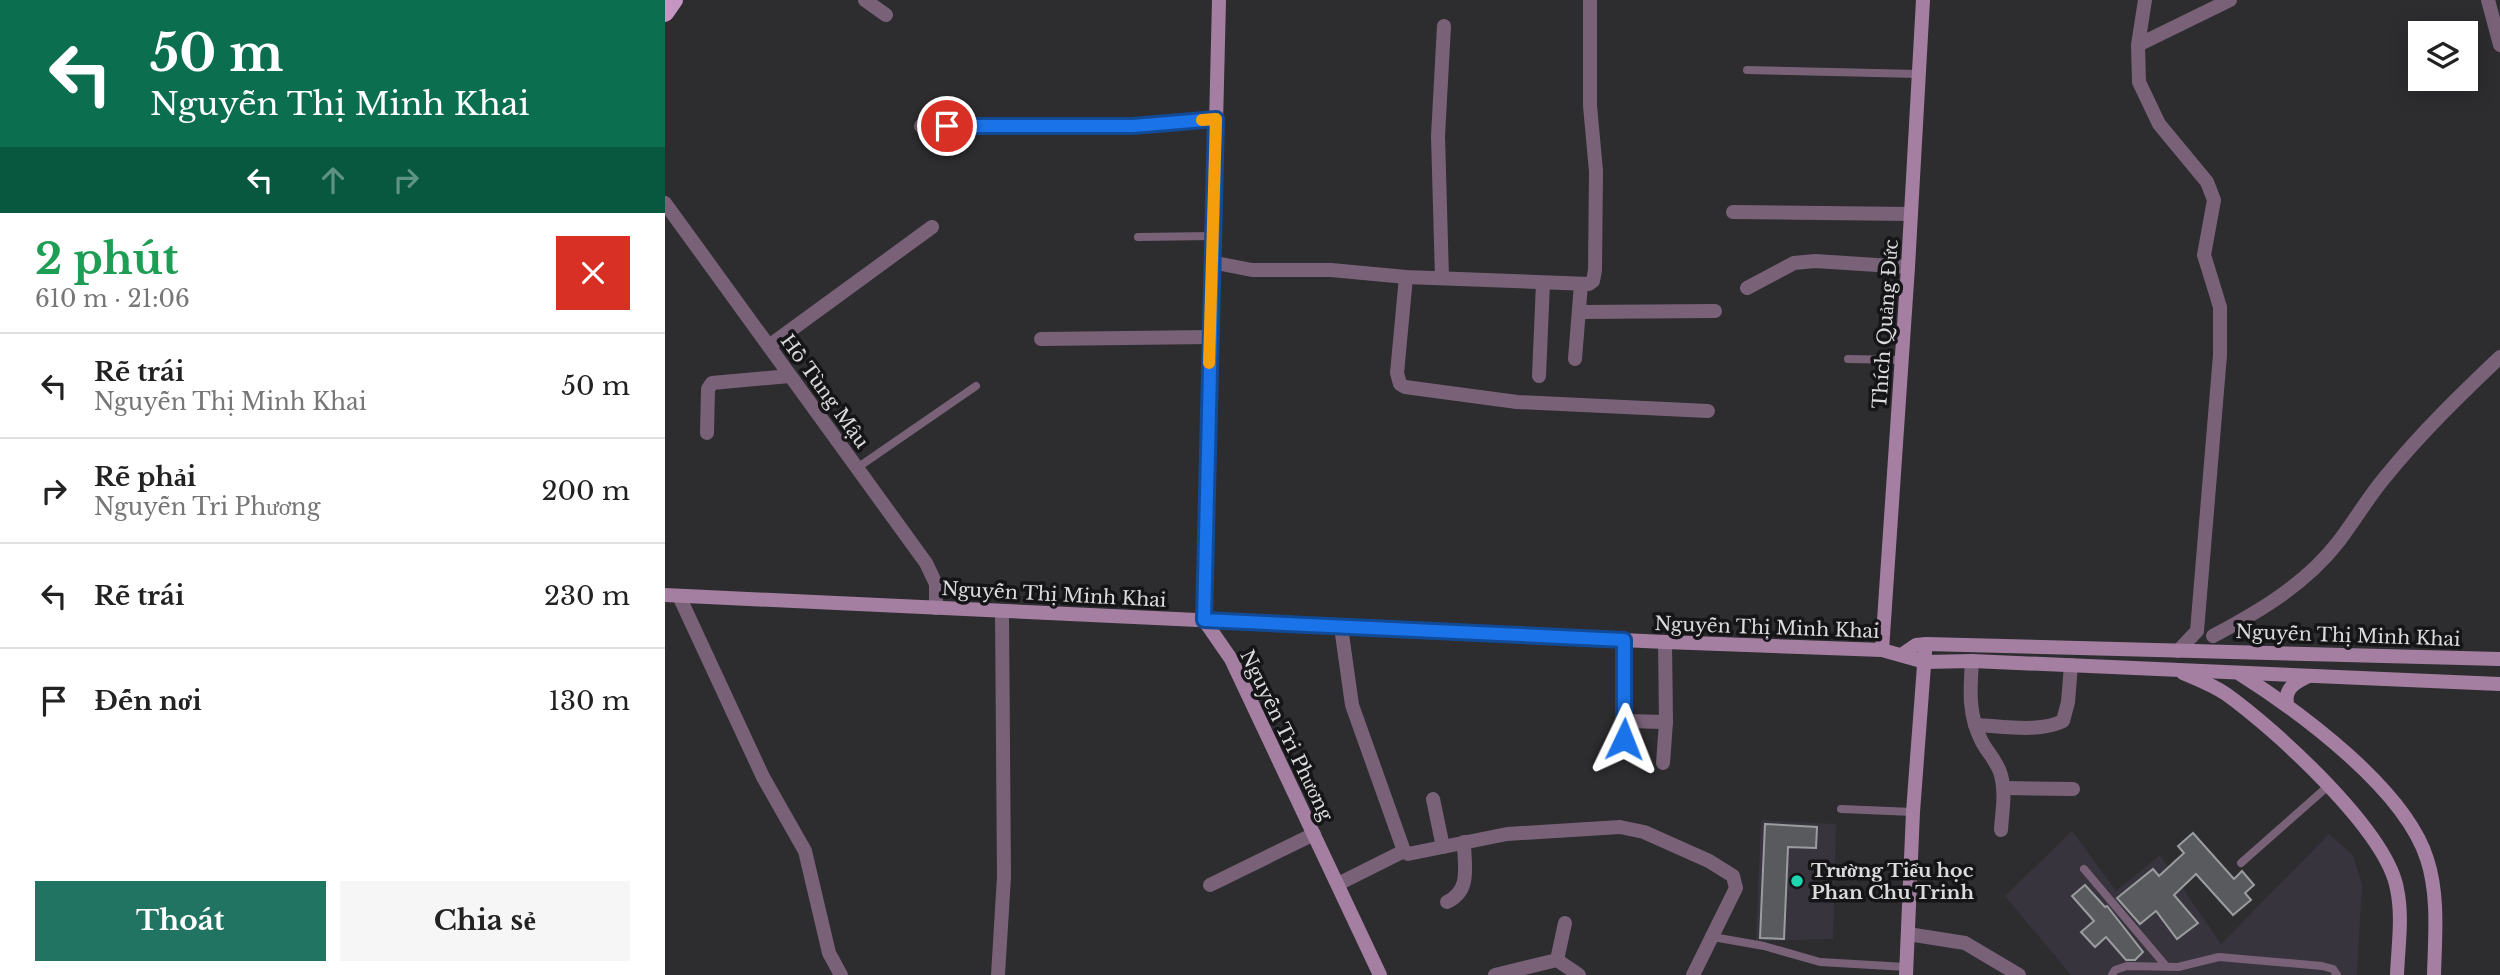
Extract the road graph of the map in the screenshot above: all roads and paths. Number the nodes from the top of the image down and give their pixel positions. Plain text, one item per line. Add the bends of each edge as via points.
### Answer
1 (674, 0) edge
2 (865, 0) edge
3 (1219, 0) edge
4 (1590, 0) edge
5 (1923, 0) edge
6 (2145, 0) edge
7 (2229, 0) edge
8 (2488, 0) edge
9 (665, 13) edge
10 (886, 15) dead end
11 (1444, 26) dead end
12 (2137, 45) junction
13 (2500, 45) edge
14 (1747, 70) dead end
15 (1919, 74) junction
16 (1216, 119) junction
17 (921, 126) dead end
18 (668, 212) edge
19 (1733, 212) dead end
20 (1911, 214) junction
21 (932, 226) dead end
22 (1212, 236) junction
23 (1138, 237) dead end
24 (1211, 262) junction
25 (1908, 267) junction
26 (1406, 277) junction
27 (1442, 278) junction
28 (1543, 283) junction
29 (1581, 285) junction
30 (1747, 288) dead end
31 (1715, 311) dead end
32 (1579, 312) junction
33 (1210, 337) junction
34 (1041, 339) dead end
35 (769, 346) junction
36 (2500, 357) edge
37 (1575, 359) dead end
38 (1848, 359) dead end
39 (1902, 359) junction
40 (790, 376) junction
41 (1539, 376) dead end
42 (977, 386) dead end
43 (1708, 411) dead end
44 (707, 433) dead end
45 (857, 468) junction
46 (672, 595) edge
47 (936, 608) junction
48 (1002, 611) junction
49 (1204, 620) junction
50 (1341, 627) junction
51 (2197, 631) junction
52 (2213, 636) junction
53 (1624, 640) junction
54 (1665, 642) junction
55 (1926, 644) junction
56 (1882, 650) junction
57 (2238, 651) junction
58 (2178, 652) junction
59 (1903, 654) junction
60 (2500, 659) edge
61 (1972, 661) junction
62 (1925, 662) junction
63 (2071, 665) junction
64 (2177, 670) junction
65 (2237, 673) junction
66 (2310, 676) junction
67 (2500, 684) edge
68 (2287, 704) junction
69 (1625, 721) junction
70 (1666, 722) junction
71 (1975, 725) junction
72 (1624, 739) dead end
73 (1663, 763) dead end
74 (2327, 787) junction
75 (2004, 788) junction
76 (2073, 789) dead end
77 (1433, 799) dead end
78 (1841, 809) dead end
79 (1913, 812) junction
80 (2001, 830) dead end
81 (1314, 834) junction
82 (1464, 842) junction
83 (1443, 847) junction
84 (1404, 851) junction
85 (2241, 863) dead end
86 (2084, 869) dead end
87 (1338, 884) junction
88 (1210, 885) dead end
89 (1447, 902) dead end
90 (1565, 923) dead end
91 (1908, 934) junction
92 (1713, 937) junction
93 (1557, 961) junction
94 (2288, 963) junction
95 (2166, 966) junction
96 (1906, 971) edge
97 (841, 975) edge
98 (998, 975) edge
99 (1380, 975) edge
100 (1495, 975) edge
101 (1579, 975) edge
102 (1693, 975) edge
103 (2019, 975) edge
104 (2112, 975) edge
105 (2287, 975) edge
106 (2337, 975) edge
107 (2397, 975) edge
108 (2434, 975) edge

1 - 9 main road
2 - 10 street
3 - 16 street
4 - 29 street via 1595,270 1593,281
5 - 15 street, Thích Quảng Đức
6 - 12 street
7 - 12 street
8 - 13 street
11 - 27 street via 1438,136
12 - 51 street via 2139,82 2148,105 2207,181 2214,200 2204,255 2220,307 2220,355
14 - 15 lane
15 - 20 street, Thích Quảng Đức
16 - 17 street via 1133,126
16 - 22 street
18 - 35 street, Hồ Tùng Mậu
19 - 20 street
20 - 25 street, Thích Quảng Đức
21 - 35 street
22 - 23 lane
22 - 24 street
24 - 26 street via 1252,270
24 - 33 street
25 - 30 street via 1794,263
25 - 39 street, Thích Quảng Đức
26 - 27 street
26 - 43 street via 1397,373 1405,387 1517,402
27 - 28 street
28 - 29 street
28 - 41 street
29 - 32 street
31 - 32 street
32 - 37 street
33 - 34 street
33 - 49 street
35 - 40 street, Hồ Tùng Mậu
36 - 52 street via 2431,424 2316,566 2279,599
38 - 39 lane
39 - 56 street, Thích Quảng Đức
40 - 44 street via 712,383
40 - 45 street, Hồ Tùng Mậu
42 - 45 lane
45 - 47 street, Hồ Tùng Mậu via 931,572
46 - 47 street, Nguyễn Thị Minh Khai
46 - 97 street via 805,851 829,953
47 - 48 street, Nguyễn Thị Minh Khai
48 - 49 street, Nguyễn Thị Minh Khai
48 - 98 street via 1004,877
49 - 50 street, Nguyễn Thị Minh Khai
49 - 81 street, Nguyễn Tri Phương via 1231,659
50 - 53 street, Nguyễn Thị Minh Khai
50 - 84 street via 1352,705
51 - 52 street
51 - 58 street
52 - 57 street
53 - 54 street, Nguyễn Thị Minh Khai
53 - 69 street
54 - 56 street, Nguyễn Thị Minh Khai
54 - 70 street
55 - 58 street, Nguyễn Thị Minh Khai
55 - 59 street, Nguyễn Thị Minh Khai
55 - 62 street
56 - 59 street, Nguyễn Thị Minh Khai
57 - 58 street, Nguyễn Thị Minh Khai
57 - 60 street, Nguyễn Thị Minh Khai
57 - 65 street
58 - 64 street
59 - 62 street, Nguyễn Thị Minh Khai
61 - 62 street, Nguyễn Thị Minh Khai
61 - 63 street, Nguyễn Thị Minh Khai
61 - 71 street via 1969,696
62 - 79 street
63 - 64 street, Nguyễn Thị Minh Khai
63 - 71 street via 2063,721 2041,727
64 - 65 street, Nguyễn Thị Minh Khai
64 - 74 street via 2224,693 2274,733
65 - 66 street, Nguyễn Thị Minh Khai
65 - 68 street
66 - 67 street, Nguyễn Thị Minh Khai
66 - 68 street via 2289,689
68 - 108 street via 2396,804 2421,842 2428,860 2436,927
69 - 70 street
69 - 72 street
70 - 73 street
71 - 75 street
74 - 85 lane
74 - 107 street via 2368,830 2389,864 2397,889
75 - 76 street
75 - 80 street
77 - 83 street
78 - 79 lane
79 - 91 street
81 - 87 street, Nguyễn Tri Phương
81 - 88 street
82 - 83 street
82 - 89 street via 1465,884 1461,894
82 - 92 street via 1507,834 1609,827 1644,832 1733,876 1736,888
83 - 84 street
84 - 87 street
86 - 95 lane
87 - 99 street, Nguyễn Tri Phương
90 - 93 street
91 - 96 street
91 - 103 street via 1965,943
92 - 96 lane via 1820,962
92 - 102 street
93 - 100 street
93 - 101 street
94 - 95 lane via 2219,957
94 - 105 lane
94 - 106 lane via 2322,966
95 - 104 lane via 2127,966

